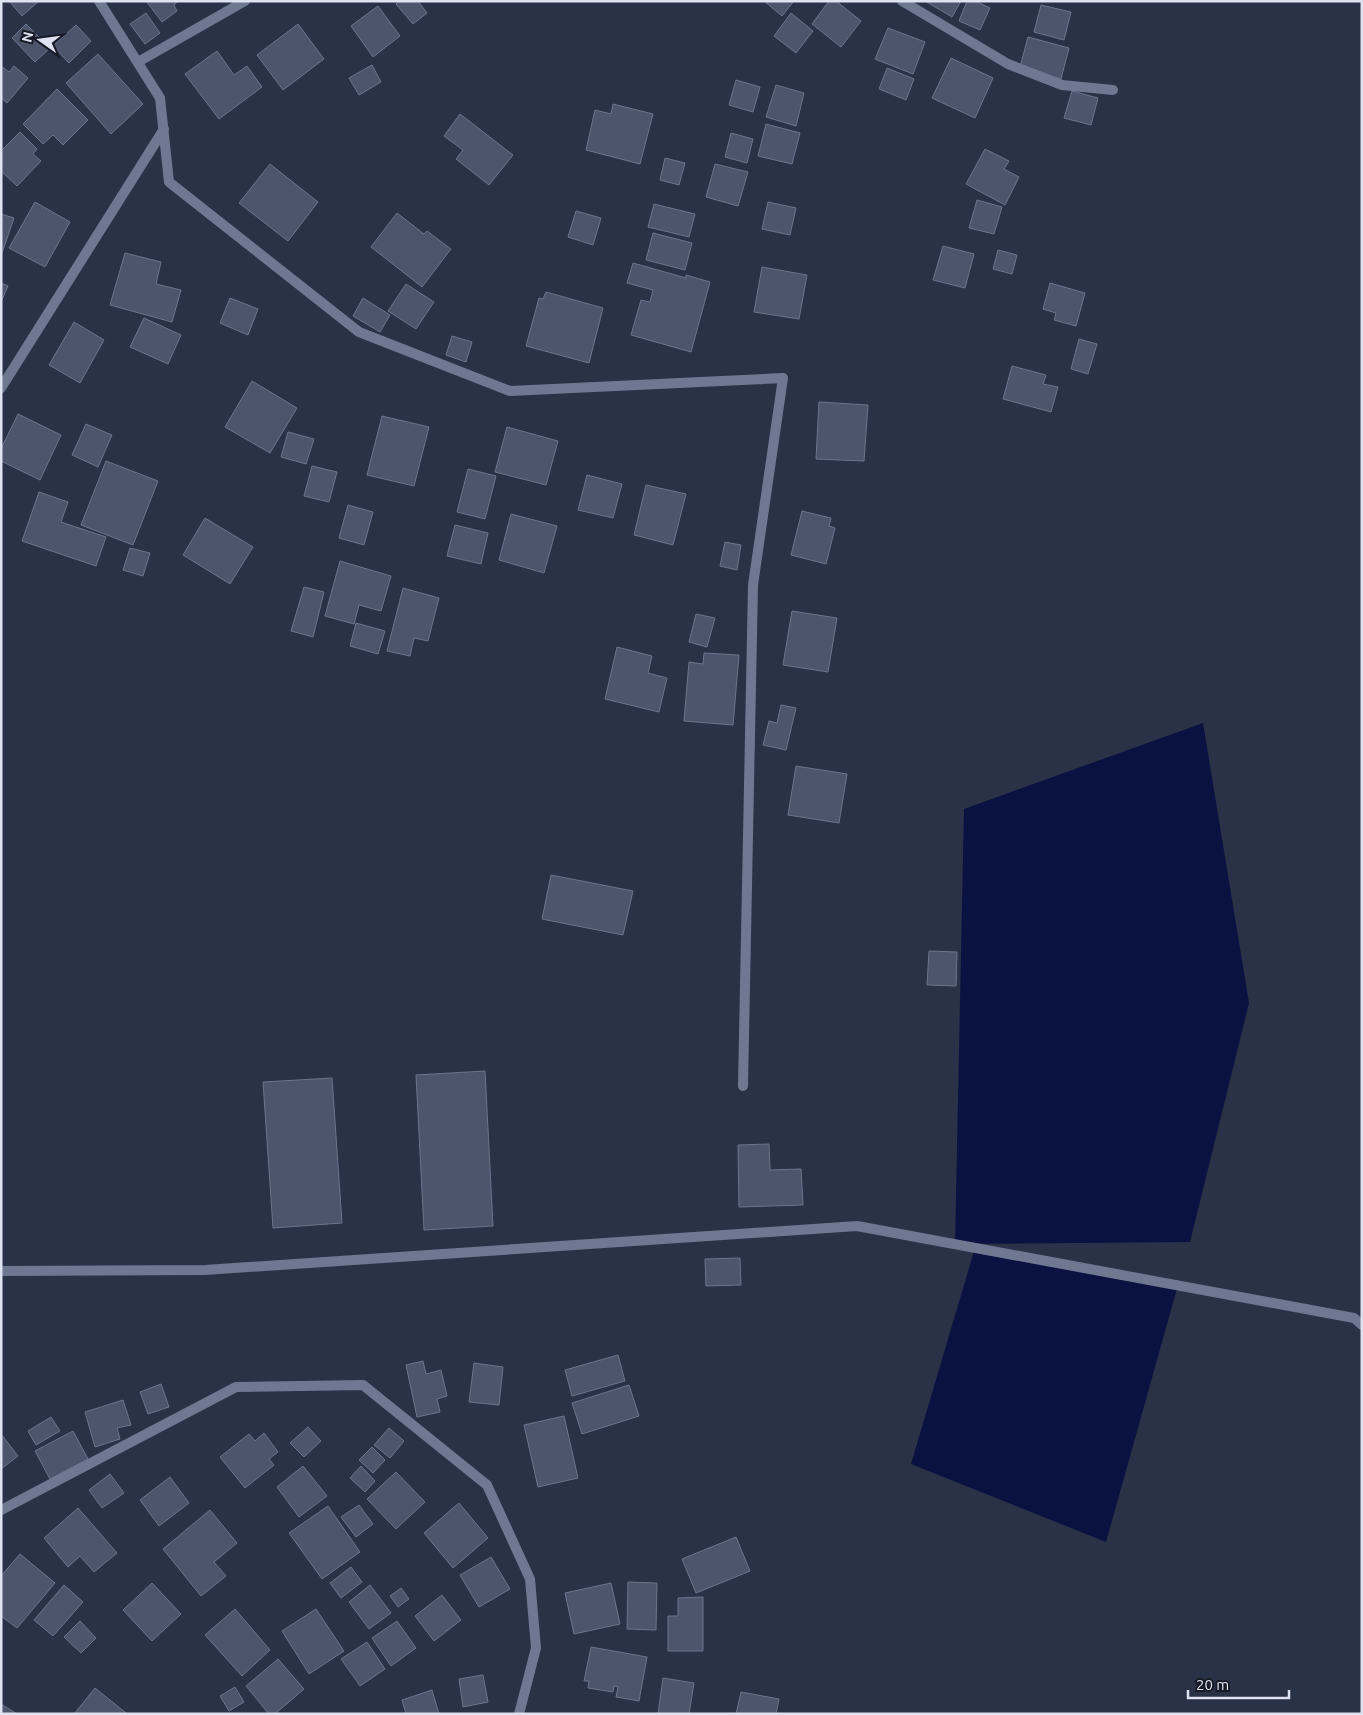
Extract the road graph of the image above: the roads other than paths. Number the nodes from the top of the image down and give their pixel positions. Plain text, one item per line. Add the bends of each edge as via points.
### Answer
1 (99, 1) edge
2 (245, 1) edge
3 (902, 1) edge
4 (138, 62) junction
5 (1113, 90) dead end
6 (164, 129) junction
7 (1, 388) edge
8 (743, 1086) dead end
9 (1, 1271) edge
10 (1362, 1325) edge
11 (1, 1510) edge
12 (520, 1714) edge

1 - 4 street
2 - 4 street
3 - 5 street via 1008,64 1062,85
4 - 6 street via 160,98
6 - 7 street
6 - 8 street via 169,182 359,332 510,391 783,378 753,585
9 - 10 street via 204,1270 857,1226 1354,1318
11 - 12 street via 236,1387 363,1385 487,1485 530,1579 536,1648

